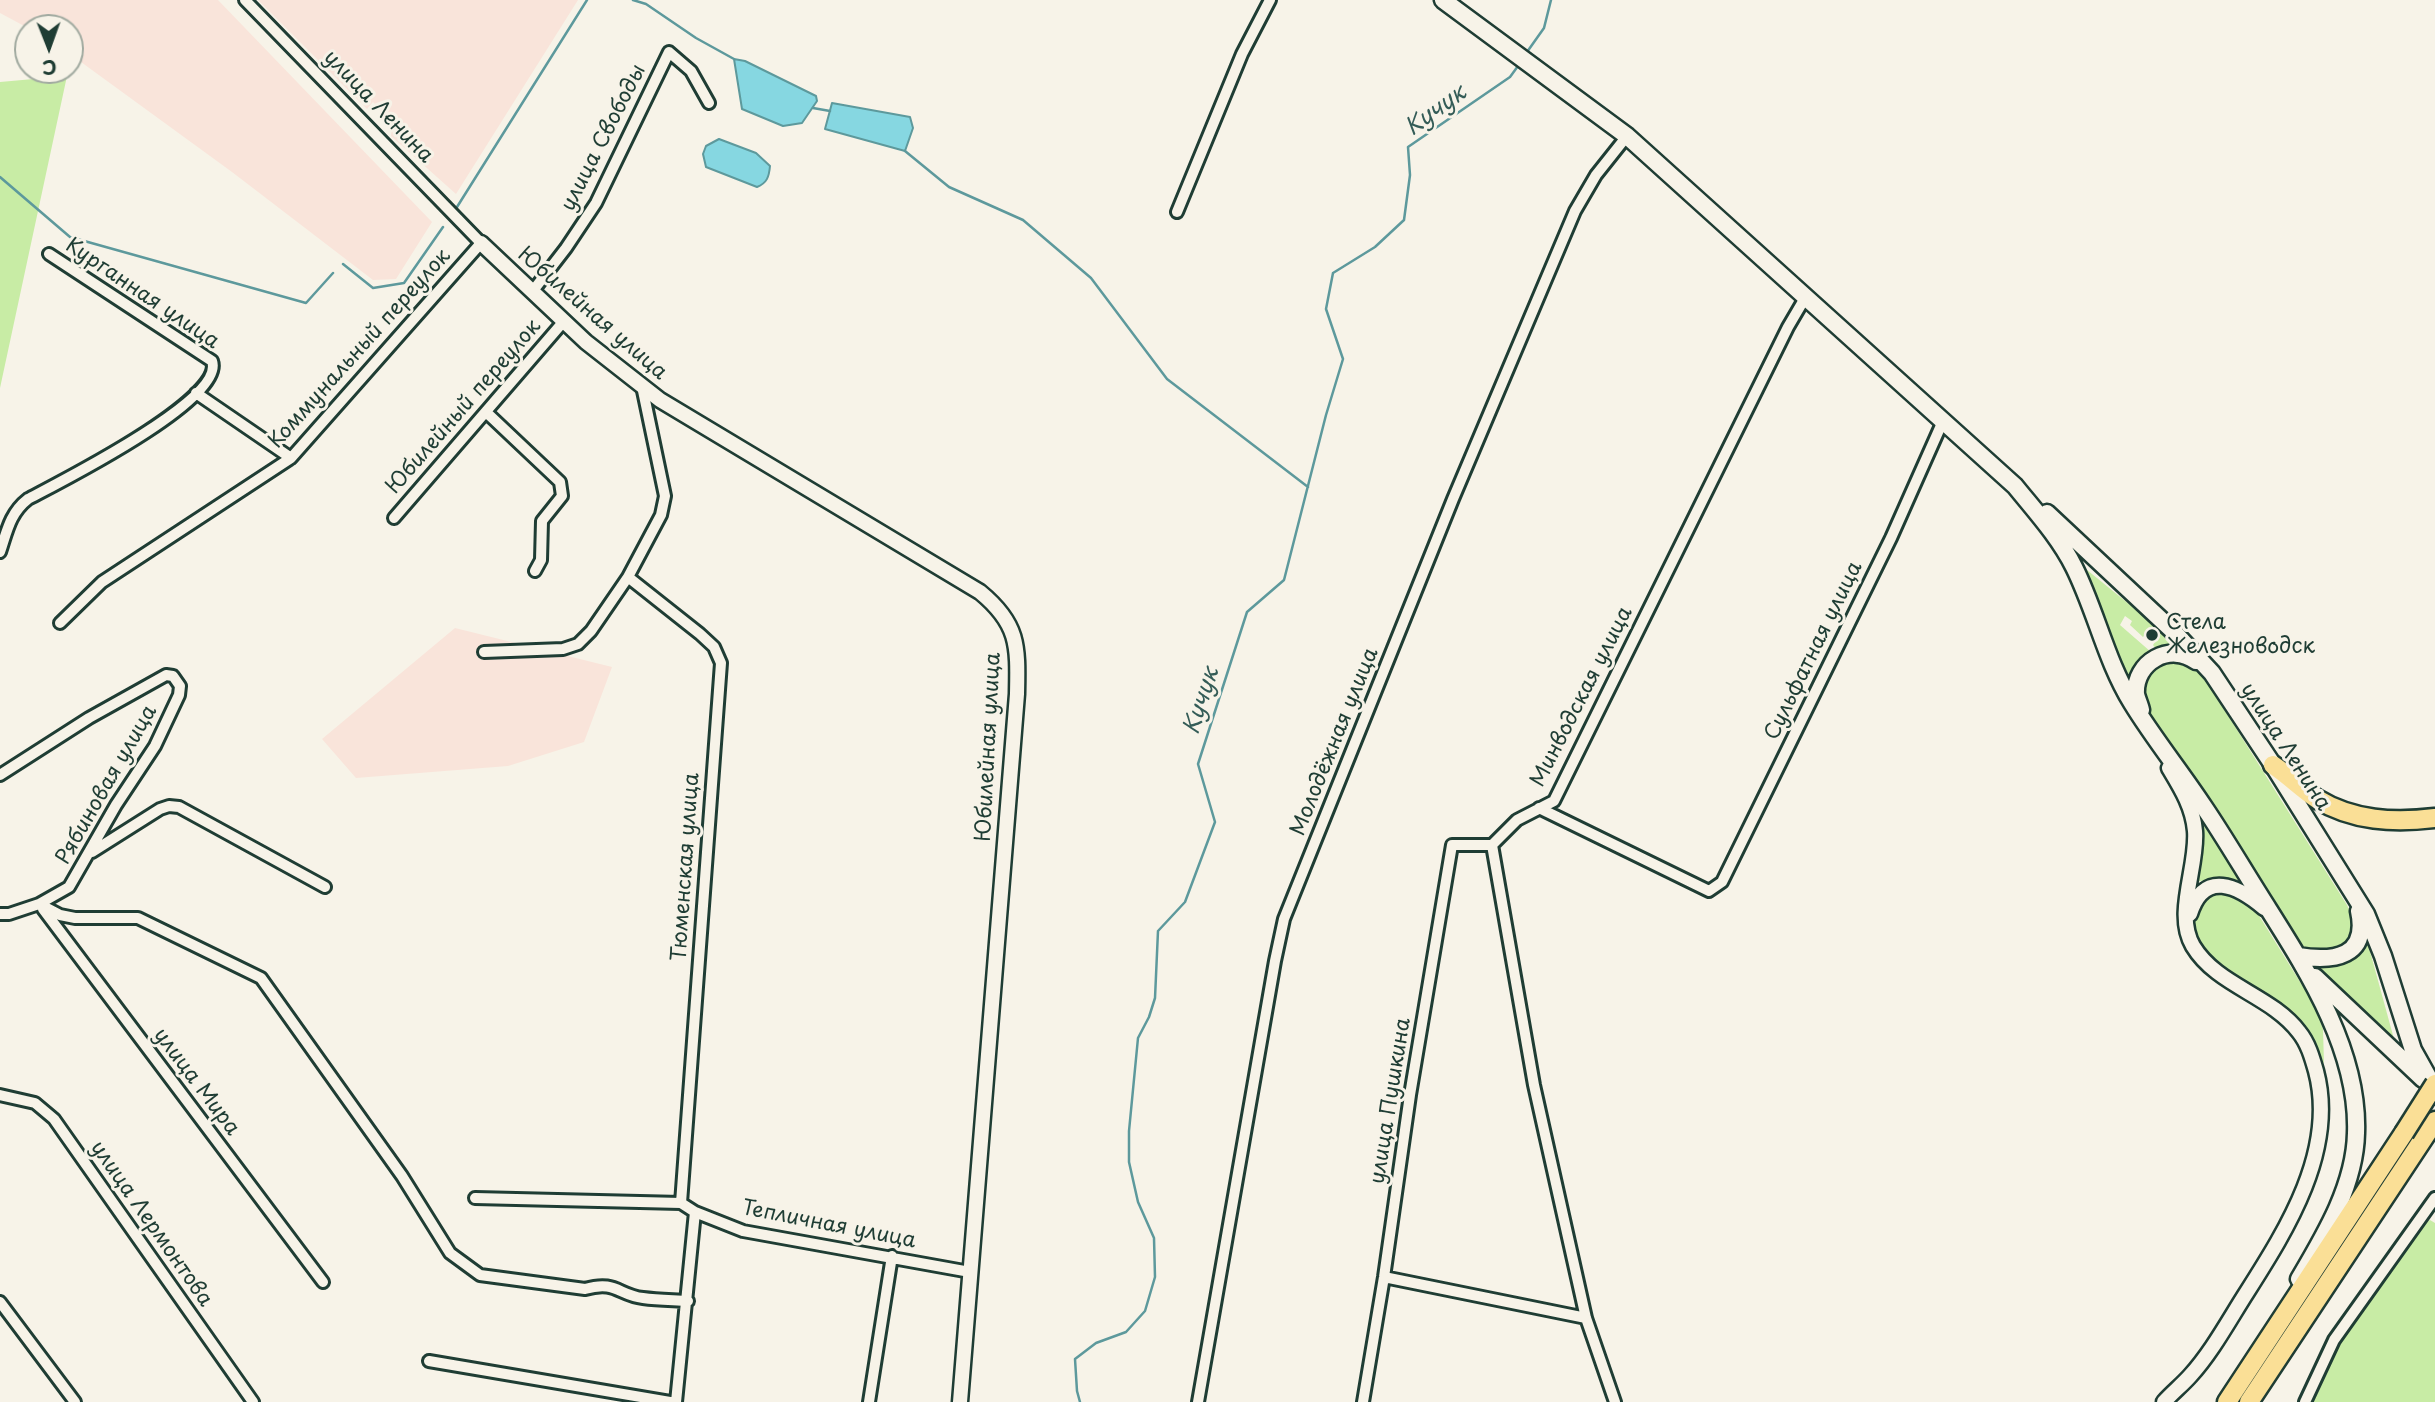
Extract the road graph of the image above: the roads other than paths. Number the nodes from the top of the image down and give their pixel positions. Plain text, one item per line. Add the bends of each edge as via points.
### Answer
1 (245, 0) edge
2 (1270, 0) edge
3 (1443, 0) edge
4 (709, 103) dead end
5 (1627, 136) junction
6 (1177, 212) dead end
7 (481, 243) junction
8 (49, 254) dead end
9 (532, 292) junction
10 (1805, 298) junction
11 (564, 321) junction
12 (642, 386) junction
13 (196, 393) junction
14 (486, 412) junction
15 (1943, 421) junction
16 (291, 458) junction
17 (2015, 486) junction
18 (394, 518) dead end
19 (0, 552) edge
20 (535, 571) dead end
21 (628, 577) junction
22 (60, 623) dead end
23 (484, 652) dead end
24 (2212, 673) junction
25 (2144, 722) junction
26 (2273, 765) junction
27 (0, 775) edge
28 (1539, 808) junction
29 (2435, 818) edge
30 (1492, 845) junction
31 (90, 853) junction
32 (325, 887) dead end
33 (2355, 896) junction
34 (40, 904) junction
35 (0, 914) edge
36 (2272, 915) junction
37 (2188, 929) junction
38 (2302, 962) junction
39 (2435, 1084) edge
40 (0, 1094) edge
41 (2435, 1121) edge
42 (474, 1198) dead end
43 (2435, 1198) edge
44 (681, 1203) junction
45 (695, 1212) junction
46 (892, 1256) junction
47 (970, 1272) junction
48 (1384, 1277) junction
49 (323, 1282) dead end
50 (688, 1301) junction
51 (0, 1302) edge
52 (1586, 1318) junction
53 (2269, 1336) junction
54 (429, 1361) dead end
55 (75, 1402) edge
56 (253, 1402) edge
57 (670, 1402) edge
58 (676, 1402) edge
59 (869, 1402) edge
60 (960, 1402) edge
61 (1198, 1402) edge
62 (1363, 1402) edge
63 (1615, 1402) edge
64 (2164, 1402) edge
65 (2227, 1402) edge
66 (2249, 1402) edge
67 (2305, 1402) edge

1 - 7 street, улица Ленина
2 - 6 street via 1242,54
3 - 5 main road
4 - 9 street, улица Свободы via 691,71 669,52 596,204
5 - 10 main road
5 - 61 street, Молодёжная улица via 1596,174 1575,211 1284,919
7 - 9 street, Юбилейная улица
7 - 16 street, Коммунальный переулок
8 - 13 street, Курганная улица via 212,361 213,371
9 - 11 street, Юбилейная улица
10 - 15 main road
10 - 28 street, Минводская улица via 1554,801
11 - 12 street, Юбилейная улица
11 - 14 street, Юбилейный переулок
12 - 21 street via 665,496 661,515
12 - 47 street, Юбилейная улица via 980,592 1010,625 1016,643 1017,694
13 - 16 street
13 - 19 street, Курганная улица via 128,445 20,505 12,514
14 - 18 street, Юбилейный переулок
14 - 20 street via 560,482 562,496 542,521 541,560
15 - 17 main road
15 - 28 street, Сульфатная улица via 1891,538 1722,882 1709,891
16 - 22 street, Коммунальный переулок via 102,582
17 - 24 main road, улица Ленина via 2172,630
17 - 25 main road via 2074,567 2117,674
21 - 23 street via 578,644 563,649
21 - 44 street, Тюменская улица via 715,647 721,663
24 - 25 main road via 2190,656 2176,652 2157,655 2138,681 2136,694
24 - 26 main road, улица Ленина
25 - 36 main road
25 - 37 street via 2192,813 2196,850 2185,913
26 - 29 main road via 2314,797 2358,817
26 - 33 main road, улица Ленина
27 - 31 street, Рябиновая улица via 89,718 166,675 173,676 180,686 179,695 155,746
28 - 30 street, Минводская улица via 1517,820
30 - 48 street, улица Пушкина via 1452,845
30 - 52 street via 1534,1085
31 - 32 street via 160,808 178,807
31 - 34 street, Рябиновая улица via 69,887
33 - 38 main road via 2362,926 2350,952 2334,959
33 - 38 main road, улица Ленина via 2375,934 2413,1050 2435,1089
34 - 35 street, Рябиновая улица
34 - 49 street, улица Мира
34 - 50 street via 75,918 138,918 261,978 402,1176 450,1253 481,1275 585,1289 598,1285 640,1298
36 - 37 street via 2246,892 2214,886 2194,901
36 - 38 main road
37 - 64 street via 2192,944 2210,967 2299,1031 2319,1084 2320,1121 2314,1160 2280,1238 2192,1375
38 - 53 main road via 2333,1023 2347,1067 2357,1135 2347,1182 2331,1220
39 - 53 main road, bridge
40 - 56 street, улица Лермонтова via 35,1102 54,1119
41 - 66 main road
42 - 44 street
43 - 67 street via 2334,1340
44 - 45 street, Тепличная улица
45 - 46 street, Тепличная улица via 743,1231
45 - 50 street
46 - 47 street, Тепличная улица
46 - 59 street
47 - 60 street, Юбилейная улица
48 - 52 street
48 - 62 street, улица Пушкина
50 - 58 street
51 - 55 street
52 - 63 street
53 - 65 main road
54 - 57 street

